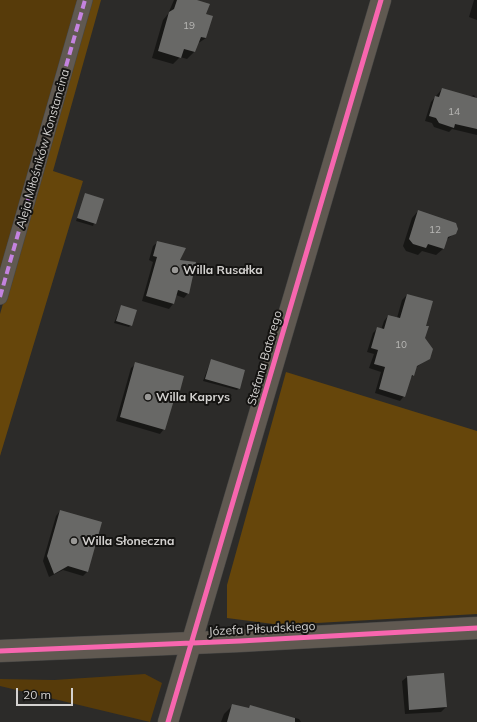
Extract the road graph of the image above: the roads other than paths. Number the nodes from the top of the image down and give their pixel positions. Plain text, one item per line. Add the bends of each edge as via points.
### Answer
1 (85, 0) edge
2 (381, 0) edge
3 (0, 297) edge
4 (477, 628) edge
5 (192, 642) junction
6 (0, 651) edge
7 (168, 722) edge

1 - 3 street, Aleja Miłośników Konstancina
2 - 5 street, Stefana Batorego
4 - 5 street, Józefa Piłsudskiego
5 - 6 street, Józefa Piłsudskiego
5 - 7 street, Stefana Batorego

